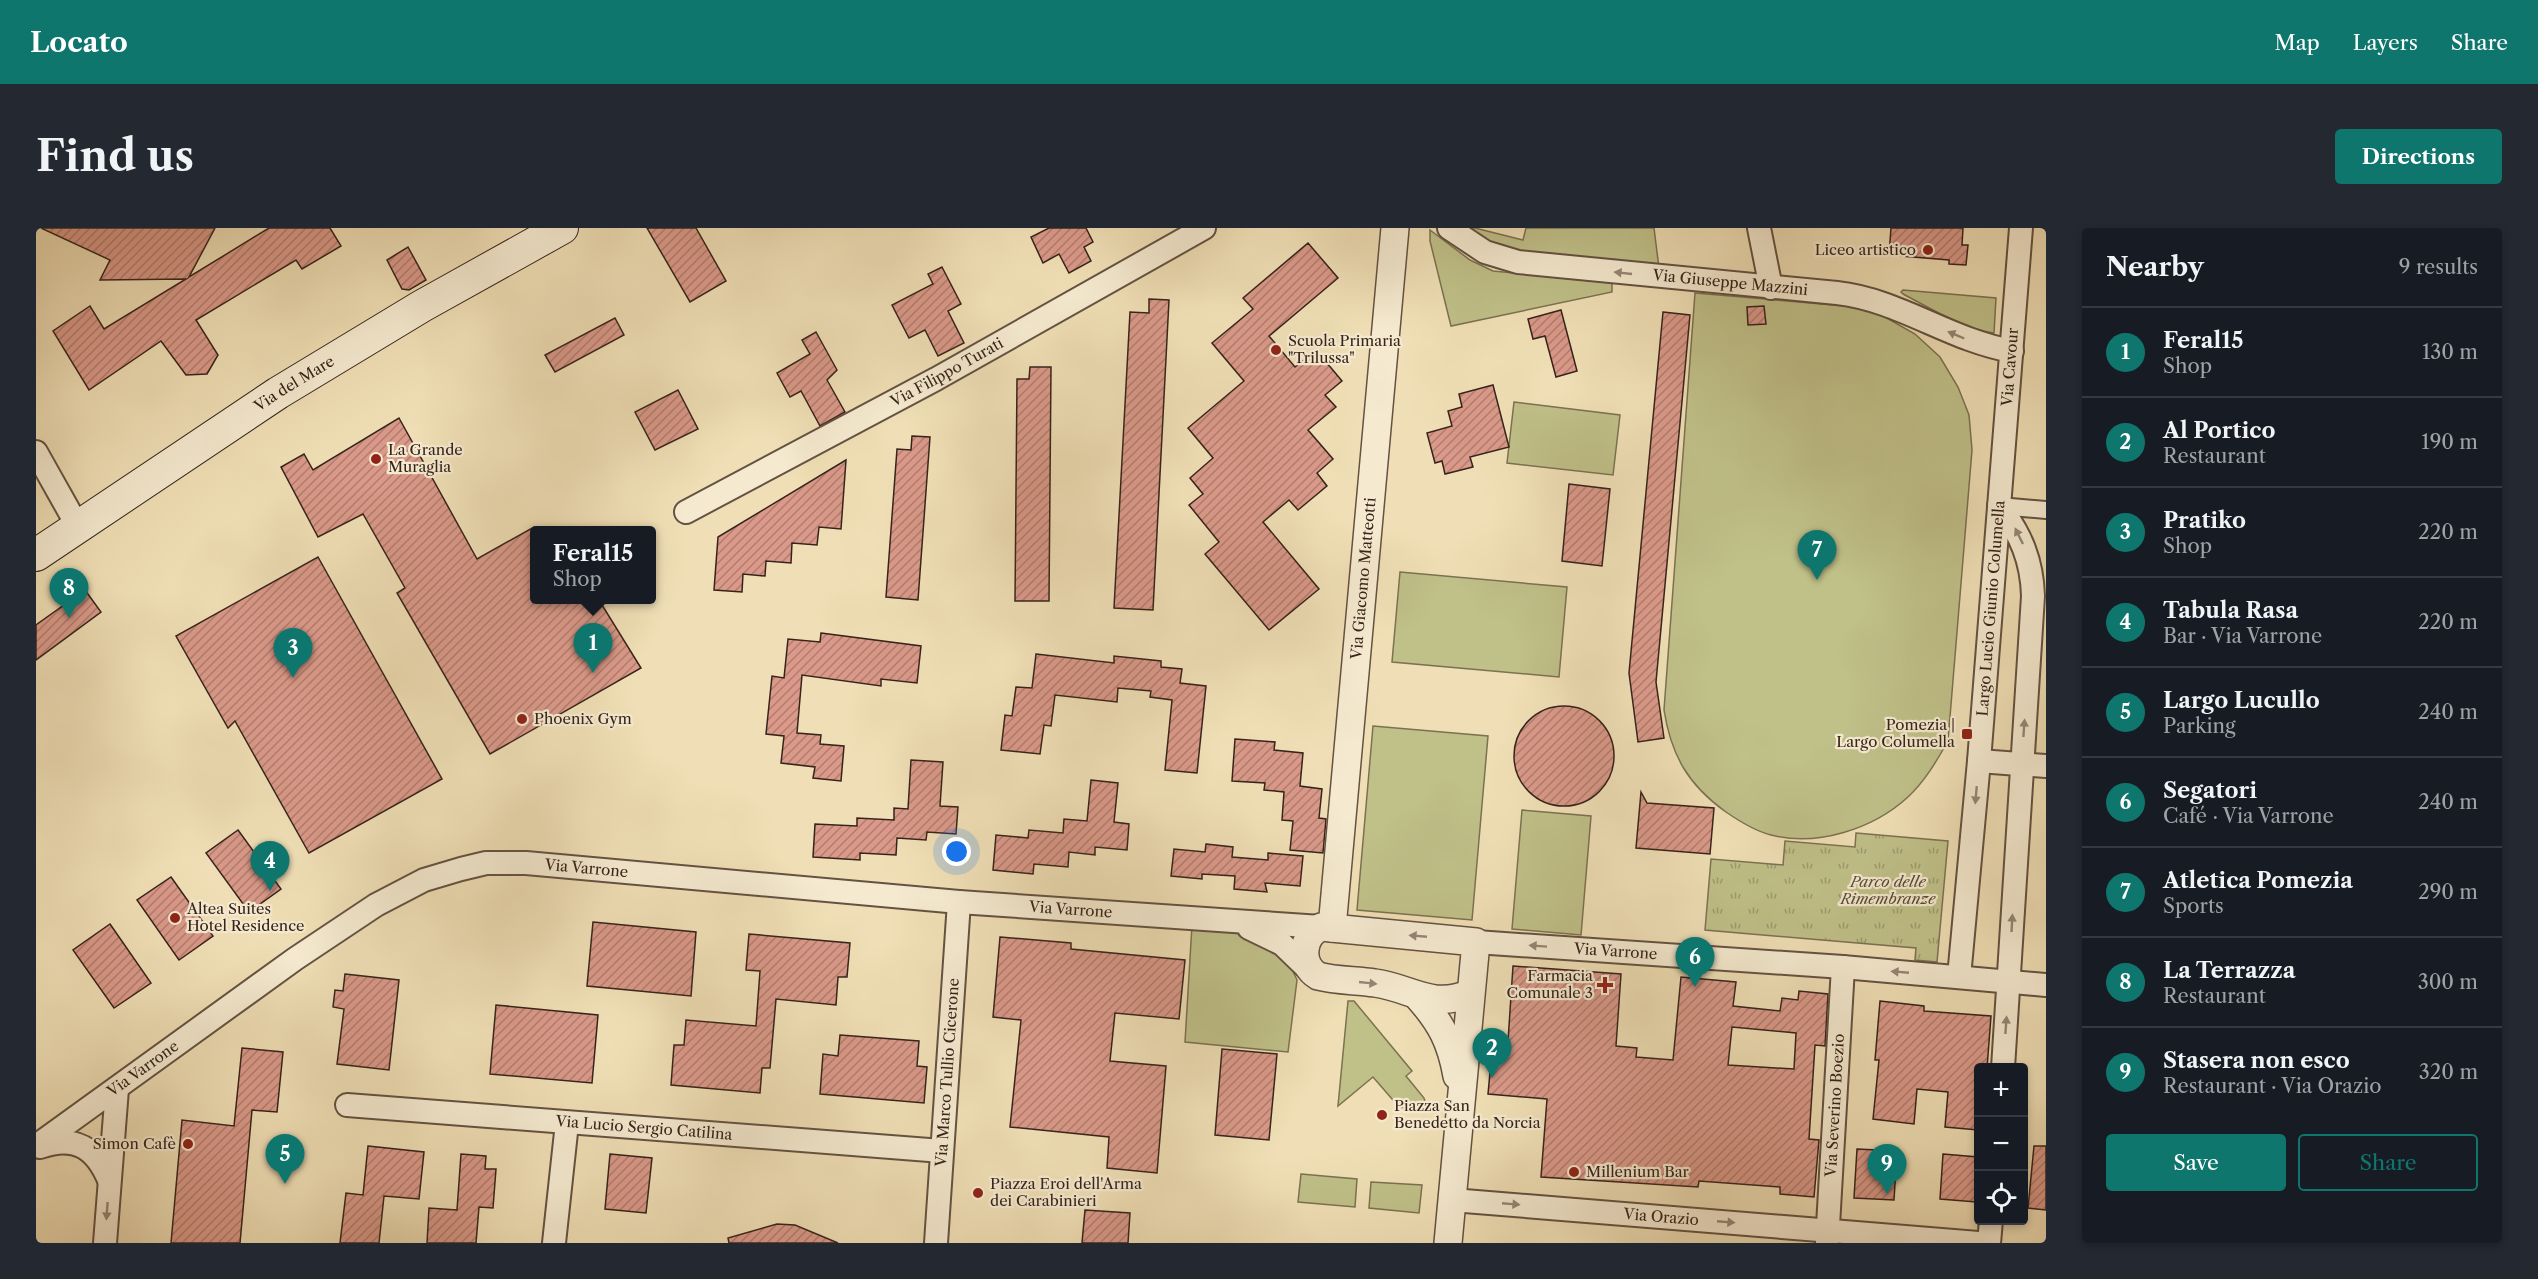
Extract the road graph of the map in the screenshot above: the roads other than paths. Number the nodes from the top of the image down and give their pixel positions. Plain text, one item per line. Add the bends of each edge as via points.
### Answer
1 (562, 228) edge
2 (1204, 228) edge
3 (1395, 228) edge
4 (1449, 228) edge
5 (1759, 228) edge
6 (2021, 228) edge
7 (1771, 288) junction
8 (2012, 351) junction
9 (36, 452) edge
10 (2000, 506) junction
11 (2046, 510) edge
12 (686, 512) dead end
13 (77, 525) junction
14 (36, 555) edge
15 (1979, 761) junction
16 (2021, 764) junction
17 (2046, 766) edge
18 (959, 902) junction
19 (1221, 920) junction
20 (1326, 928) junction
21 (1476, 942) junction
22 (1844, 967) junction
23 (1311, 972) junction
24 (1959, 977) junction
25 (2008, 981) junction
26 (2046, 985) edge
27 (1471, 993) junction
28 (1419, 998) junction
29 (2002, 1063) edge
30 (117, 1089) junction
31 (1460, 1094) junction
32 (347, 1105) dead end
33 (567, 1123) junction
34 (36, 1147) edge
35 (942, 1151) junction
36 (109, 1180) junction
37 (1452, 1200) junction
38 (1990, 1225) edge
39 (1826, 1237) edge
40 (105, 1243) edge
41 (554, 1243) edge
42 (936, 1243) edge
43 (1448, 1243) edge
44 (1978, 1243) edge
45 (1989, 1243) edge

1 - 13 main road, Via del Mare via 359,343
2 - 12 street, Via Filippo Turati
3 - 20 street, Via Giacomo Matteotti
7 -> 4 street, Via Giuseppe Mazzini via 1518,262 1485,252
5 - 7 street
6 - 8 street, Via Cavour
8 -> 7 street, Via Giuseppe Mazzini via 1963,339 1871,299 1844,293
8 - 10 street, Via Cavour
9 - 13 street
10 - 11 street
10 - 15 street, Largo Lucio Giunio Columella
16 -> 10 street, Largo Lucio Giunio Columella via 2032,584 2025,547
13 - 14 main road, Via del Mare
15 - 16 street
15 -> 24 street, Largo Lucio Giunio Columella
16 - 17 street
25 -> 16 street, Largo Lucio Giunio Columella
18 - 19 street, Via Varrone
18 - 30 street, Via Varrone via 526,863 475,865 424,880 368,910
18 - 35 street, Via Marco Tullio Cicerone
19 - 20 street, Via Varrone
19 - 23 street, Via Varrone via 1273,938
21 -> 20 street, Via Varrone
20 - 23 street via 1311,933 1305,942
22 -> 21 street, Via Varrone
21 - 27 street
24 -> 22 street, Via Varrone
22 - 39 street, Via Severino Boezio
23 -> 28 street via 1338,980 1377,983
24 - 25 street, Via Varrone
25 - 26 street, Via Varrone
29 -> 25 street, Largo Lucio Giunio Columella
27 - 28 street via 1443,999
27 - 31 street
28 - 31 street via 1438,1020 1449,1043
30 - 34 street, Via Varrone
30 - 36 street
31 - 37 street
32 - 33 street, Via Lucio Sergio Catilina
33 - 35 street, Via Lucio Sergio Catilina
33 - 41 street
34 - 36 street via 62,1142 81,1145 97,1156
35 - 42 street, Via Marco Tullio Cicerone
36 -> 40 street
37 -> 39 street, Via Orazio
37 - 43 street
38 - 45 street
39 - 44 street, Via Orazio

